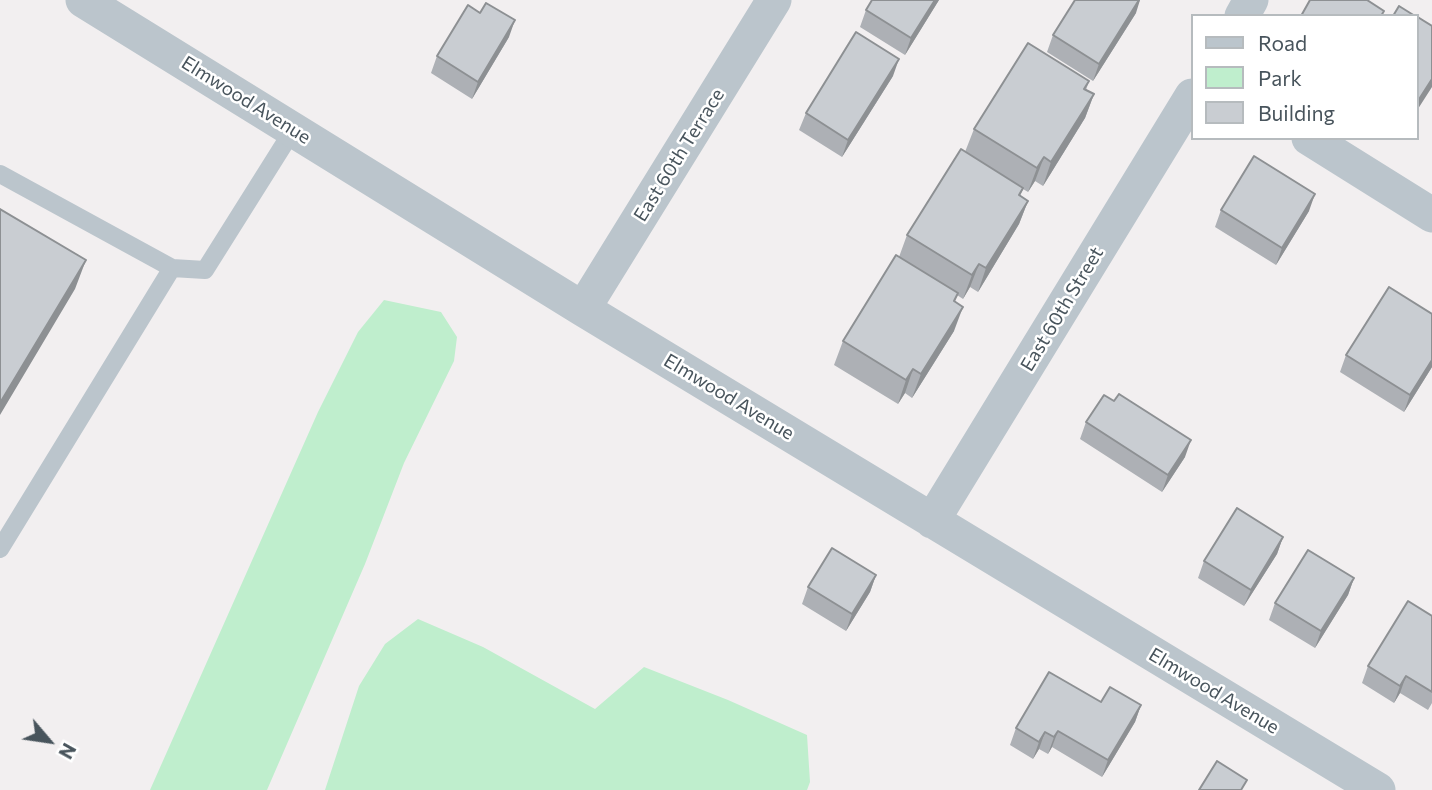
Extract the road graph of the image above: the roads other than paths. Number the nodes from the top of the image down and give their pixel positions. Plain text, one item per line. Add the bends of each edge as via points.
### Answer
1 (83, 0) edge
2 (774, 0) edge
3 (1190, 99) edge
4 (293, 130) junction
5 (1312, 140) edge
6 (0, 174) edge
7 (1432, 215) edge
8 (172, 268) junction
9 (583, 309) junction
10 (932, 521) junction
11 (0, 549) edge
12 (1378, 790) edge

1 - 4 street, Elmwood Avenue
2 - 9 street, East 60th Terrace
3 - 10 street, East 60th Street
4 - 8 lane via 205,270
4 - 9 street, Elmwood Avenue
5 - 7 street
6 - 8 lane
8 - 11 lane
9 - 10 street, Elmwood Avenue
10 - 12 street, Elmwood Avenue

